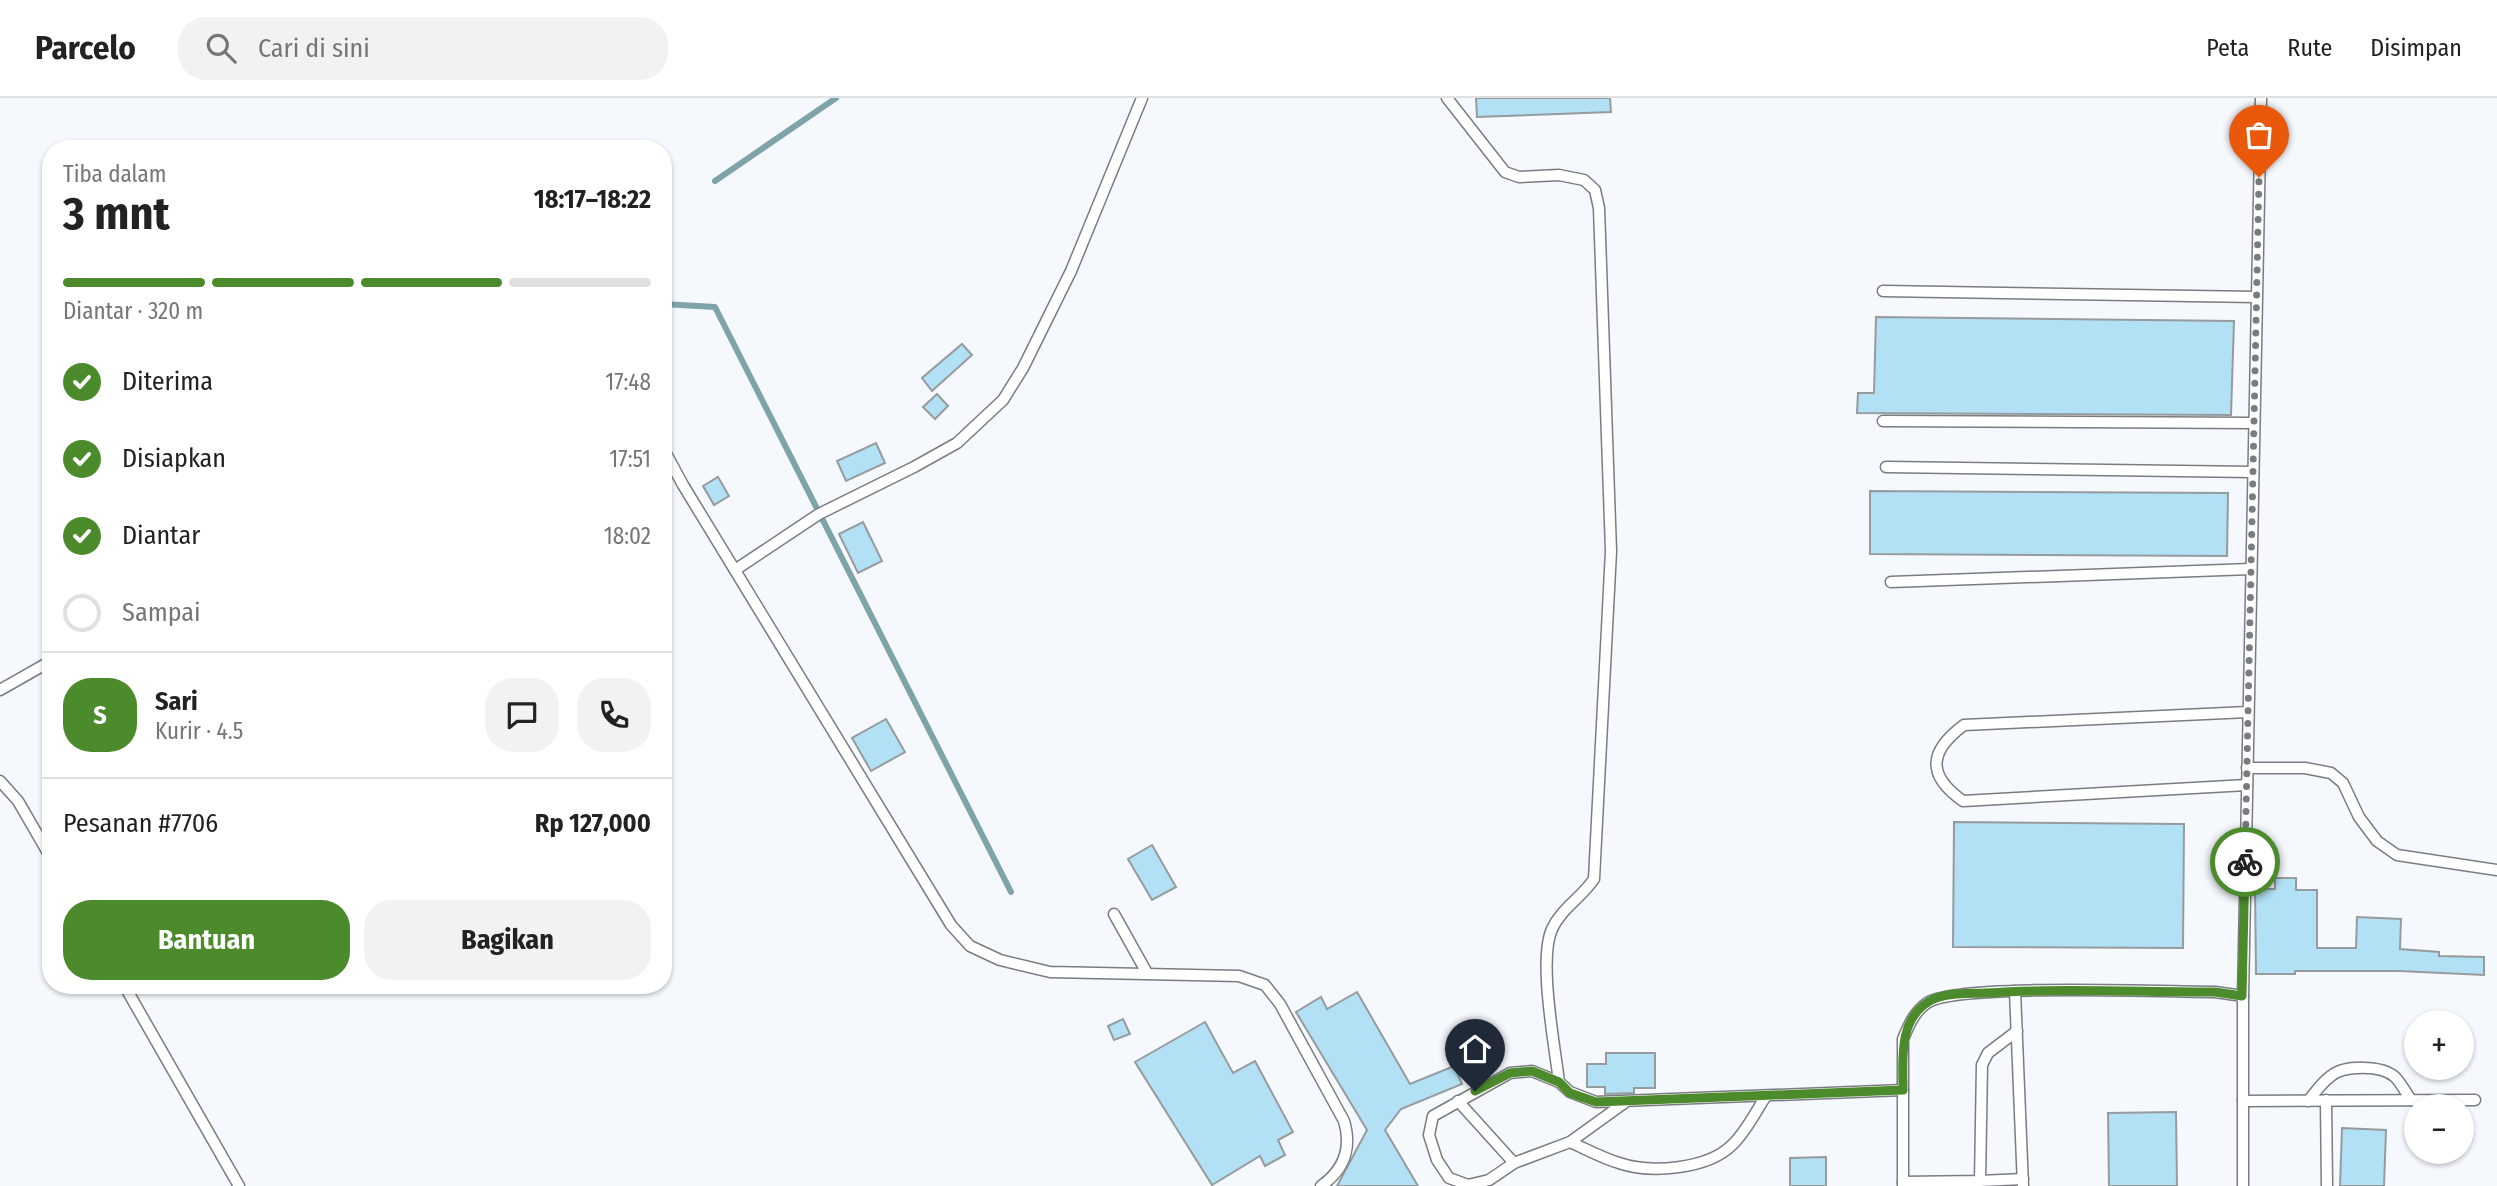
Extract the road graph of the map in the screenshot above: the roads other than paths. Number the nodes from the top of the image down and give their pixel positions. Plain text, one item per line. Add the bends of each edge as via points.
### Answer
1 (1142, 98) edge
2 (1447, 98) edge
3 (2261, 98) edge
4 (1883, 291) dead end
5 (2256, 298) junction
6 (1883, 421) dead end
7 (2254, 423) junction
8 (672, 465) edge
9 (1886, 467) dead end
10 (2253, 472) junction
11 (2251, 569) junction
12 (735, 570) junction
13 (1891, 582) dead end
14 (42, 666) edge
15 (0, 690) edge
16 (2248, 712) junction
17 (2247, 768) junction
18 (0, 781) edge
19 (2247, 785) junction
20 (42, 842) edge
21 (2497, 870) edge
22 (1114, 914) dead end
23 (1147, 973) junction
24 (2015, 991) junction
25 (129, 994) edge
26 (2242, 996) junction
27 (2017, 1031) junction
28 (1559, 1082) junction
29 (1903, 1090) junction
30 (2407, 1094) edge
31 (1766, 1096) junction
32 (2326, 1100) junction
33 (2404, 1100) edge
34 (1458, 1101) junction
35 (1626, 1101) junction
36 (2242, 1101) junction
37 (2308, 1101) junction
38 (1570, 1142) junction
39 (1514, 1163) junction
40 (1980, 1181) junction
41 (2023, 1183) edge
42 (1903, 1184) edge
43 (239, 1186) edge
44 (1321, 1186) edge
45 (2242, 1186) edge
46 (2327, 1186) edge

1 - 12 lane via 1071,271 1003,400 957,443 819,514
2 - 28 lane via 1505,172 1519,177 1559,175 1584,180 1595,190 1599,208 1611,551 1594,879 1551,930 1548,953
3 - 5 lane
4 - 5 lane
5 - 7 lane
6 - 7 lane
7 - 10 lane
8 - 12 lane
9 - 10 lane
10 - 11 lane
11 - 13 lane
11 - 16 lane
12 - 23 lane via 950,925 970,946 1000,960 1050,972
14 - 15 lane
16 - 17 lane
16 - 19 lane via 1964,725 1937,754 1937,775 1963,802
17 - 19 lane
17 - 21 lane via 2305,768 2331,774 2343,783 2377,841 2397,855
18 - 20 lane via 18,801
19 - 26 lane
22 - 23 lane
23 - 44 lane via 1239,976 1265,985 1345,1121 1348,1151 1331,1179
24 - 26 lane
24 - 27 lane
24 - 29 lane via 1949,995 1928,1002 1912,1019 1903,1039
25 - 43 lane
26 - 36 lane
27 - 40 lane via 1988,1053 1982,1065
27 - 41 lane
28 - 34 lane via 1532,1071 1510,1073
28 - 35 lane via 1570,1093 1596,1102
29 - 31 lane
29 - 42 lane
30 - 37 lane via 2395,1077 2382,1071 2343,1070 2332,1074
31 - 35 lane
31 - 38 lane via 1732,1145 1688,1167 1620,1164
32 - 33 lane
32 - 37 lane
32 - 46 lane
34 - 39 lane
34 - 39 lane via 1433,1116 1429,1135 1448,1178 1468,1185 1489,1180
35 - 38 lane
36 - 37 lane
36 - 45 lane
38 - 39 lane
40 - 41 lane
40 - 42 lane

